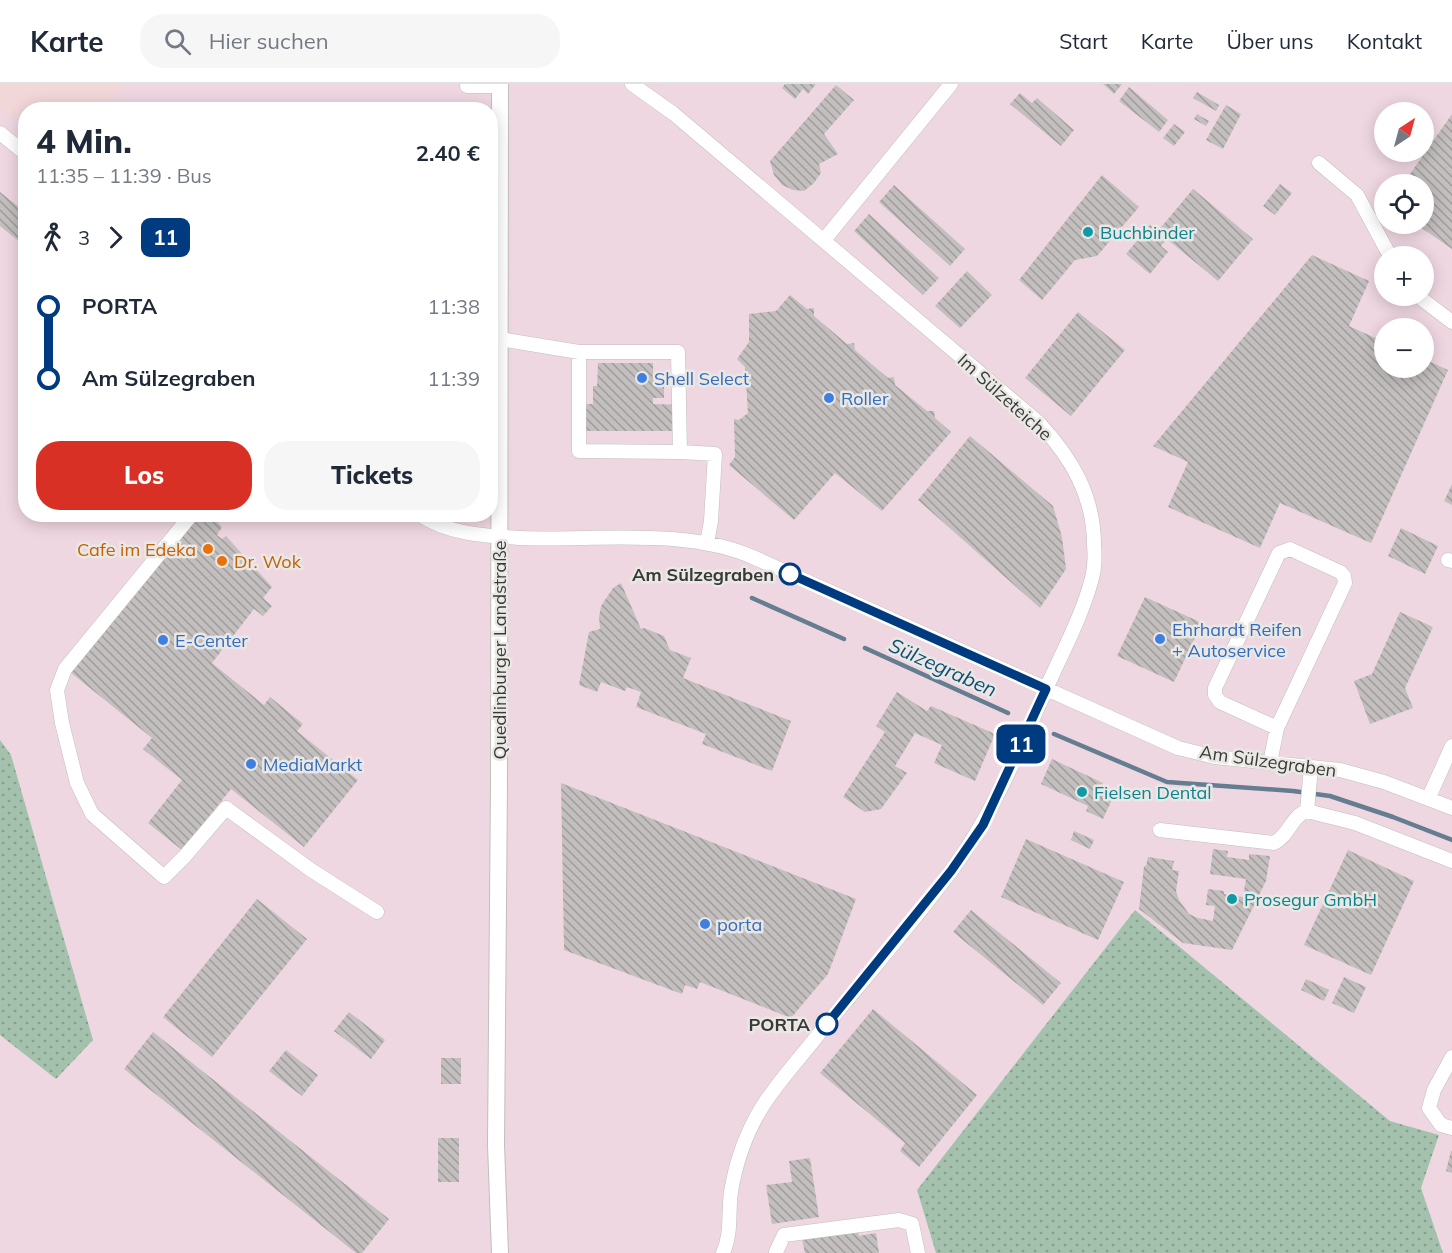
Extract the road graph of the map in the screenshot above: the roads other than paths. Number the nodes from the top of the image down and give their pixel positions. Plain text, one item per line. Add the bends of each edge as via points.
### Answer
1 (632, 84) edge
2 (951, 84) edge
3 (500, 85) edge
4 (467, 86) dead end
5 (0, 133) edge
6 (18, 148) edge
7 (1319, 163) dead end
8 (824, 240) junction
9 (1385, 246) edge
10 (1431, 306) edge
11 (1452, 322) edge
12 (500, 339) junction
13 (579, 351) junction
14 (680, 452) junction
15 (185, 522) edge
16 (434, 522) edge
17 (499, 537) junction
18 (707, 543) junction
19 (1046, 689) junction
20 (1277, 728) junction
21 (1452, 746) edge
22 (1270, 763) junction
23 (1311, 767) junction
24 (1429, 797) junction
25 (1307, 807) junction
26 (1452, 808) edge
27 (1160, 830) dead end
28 (1452, 861) edge
29 (377, 912) dead end
30 (1452, 1057) edge
31 (1452, 1128) edge
32 (776, 1252) edge
33 (500, 1253) edge
34 (723, 1253) edge
35 (918, 1253) edge

1 - 8 street, Im Sülzeteiche via 674,114
2 - 8 street
3 - 4 street
3 - 12 main road, Quedlinburger Landstraße
5 - 6 street
7 - 9 street via 1357,195
8 - 19 street, Im Sülzeteiche via 1038,422 1066,454 1079,477 1092,517 1093,575
10 - 11 street
12 - 13 street
12 - 17 main road, Quedlinburger Landstraße
13 - 14 street via 678,352
13 - 14 street via 579,451
14 - 18 street via 715,454
15 - 29 street via 65,669 57,690 77,783 92,814 164,877 226,808 310,870
16 - 17 street, Am Sülzegraben
17 - 18 street, Am Sülzegraben
17 - 33 main road, Quedlinburger Landstraße via 496,1145
18 - 19 street, Am Sülzegraben via 747,554
19 - 22 street, Am Sülzegraben via 1178,747 1215,757
19 - 34 street, Im Sülzeteiche via 983,825 951,871 783,1079 749,1130 731,1193 728,1242
20 - 20 street via 1220,702 1215,688 1279,553 1290,549 1340,572 1345,583
20 - 22 street
21 - 24 street
22 - 23 street, Am Sülzegraben
23 - 24 street, Am Sülzegraben via 1356,774
23 - 25 street
24 - 26 street, Am Sülzegraben
25 - 27 street via 1282,839 1274,843
25 - 28 street
30 - 31 street via 1429,1108 1441,1125
32 - 35 street via 784,1235 899,1220 912,1224

